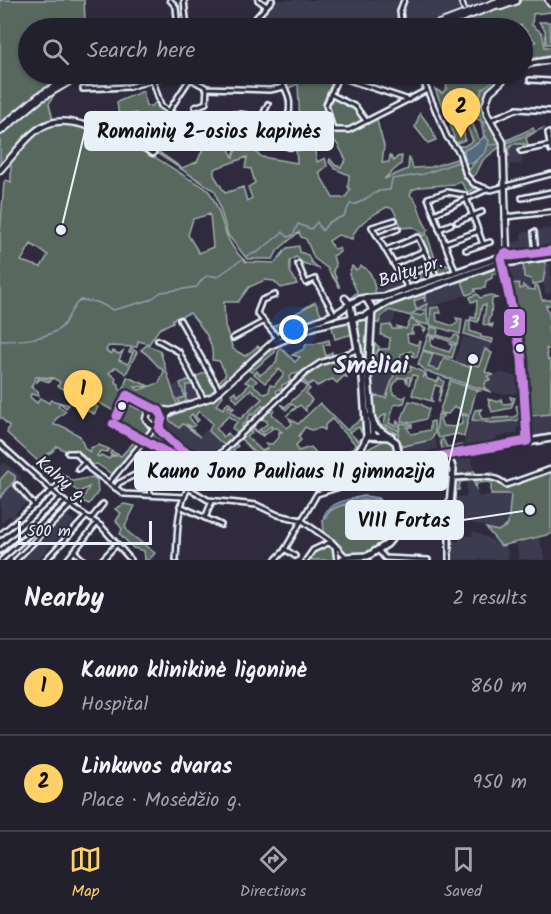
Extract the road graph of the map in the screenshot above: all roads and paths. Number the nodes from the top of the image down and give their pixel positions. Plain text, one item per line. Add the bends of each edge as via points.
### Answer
1 (170, 0) edge
2 (184, 0) edge
3 (258, 0) edge
4 (272, 0) edge
5 (404, 0) edge
6 (461, 0) edge
7 (506, 0) edge
8 (515, 0) edge
9 (496, 1) edge
10 (265, 5) junction
11 (465, 12) junction
12 (178, 18) edge
13 (186, 18) edge
14 (255, 18) edge
15 (400, 18) edge
16 (454, 18) edge
17 (461, 18) edge
18 (464, 18) edge
19 (551, 60) edge
20 (533, 63) edge
21 (533, 80) edge
22 (551, 81) edge
23 (55, 84) edge
24 (62, 84) edge
25 (134, 84) edge
26 (154, 84) edge
27 (187, 84) edge
28 (199, 84) edge
29 (282, 84) edge
30 (335, 84) edge
31 (359, 84) edge
32 (425, 84) edge
33 (500, 84) edge
34 (284, 87) junction
35 (207, 88) junction
36 (83, 89) dead end
37 (427, 90) junction
38 (330, 94) junction
39 (409, 100) junction
40 (268, 104) dead end
41 (195, 107) dead end
42 (168, 111) junction
43 (551, 111) edge
44 (261, 119) junction
45 (490, 120) junction
46 (366, 121) junction
47 (0, 128) edge
48 (333, 130) junction
49 (280, 133) junction
50 (548, 133) dead end
51 (217, 134) junction
52 (150, 140) junction
53 (140, 144) junction
54 (302, 147) junction
55 (551, 147) edge
56 (521, 151) dead end
57 (153, 153) joint
58 (0, 170) edge
59 (551, 174) edge
60 (504, 187) junction
61 (486, 190) junction
62 (551, 192) edge
63 (522, 198) dead end
64 (468, 200) junction
65 (482, 212) dead end
66 (551, 212) edge
67 (433, 214) junction
68 (473, 216) junction
69 (505, 217) junction
70 (395, 220) dead end
71 (457, 222) dead end
72 (451, 224) dead end
73 (398, 229) dead end
74 (439, 229) junction
75 (478, 231) junction
76 (534, 232) dead end
77 (378, 237) junction
78 (490, 242) dead end
79 (445, 243) junction
80 (483, 244) junction
81 (386, 250) junction
82 (466, 250) dead end
83 (424, 251) junction
84 (536, 253) junction
85 (546, 253) edge
86 (551, 256) edge
87 (506, 259) junction
88 (298, 264) dead end
89 (394, 264) junction
90 (431, 265) junction
91 (492, 266) junction
92 (435, 273) dead end
93 (506, 274) junction
94 (457, 275) junction
95 (402, 278) junction
96 (425, 286) junction
97 (408, 289) junction
98 (275, 295) dead end
99 (345, 298) dead end
100 (366, 298) junction
101 (350, 304) junction
102 (372, 312) junction
103 (334, 314) junction
104 (353, 316) junction
105 (328, 319) junction
106 (342, 319) junction
107 (180, 320) dead end
108 (264, 321) junction
109 (353, 326) junction
110 (277, 337) junction
111 (233, 338) dead end
112 (158, 340) dead end
113 (267, 347) junction
114 (357, 350) junction
115 (365, 378) junction
116 (220, 391) junction
117 (204, 400) junction
118 (145, 404) junction
119 (158, 410) junction
120 (171, 411) junction
121 (147, 414) junction
122 (370, 416) junction
123 (148, 423) junction
124 (158, 424) junction
125 (148, 434) junction
126 (370, 436) junction
127 (391, 437) junction
128 (551, 438) edge
129 (144, 440) junction
130 (527, 441) junction
131 (0, 444) edge
132 (68, 453) dead end
133 (173, 455) junction
134 (448, 456) junction
135 (85, 462) junction
136 (210, 463) junction
137 (401, 464) junction
138 (385, 467) junction
139 (148, 468) junction
140 (78, 469) dead end
141 (551, 469) edge
142 (200, 472) junction
143 (355, 472) junction
144 (337, 475) junction
145 (453, 478) junction
146 (63, 481) dead end
147 (357, 482) junction
148 (109, 483) junction
149 (17, 485) dead end
150 (115, 488) junction
151 (188, 488) junction
152 (52, 491) junction
153 (150, 495) junction
154 (79, 497) dead end
155 (184, 497) junction
156 (60, 498) junction
157 (212, 501) junction
158 (65, 502) junction
159 (103, 504) dead end
160 (35, 506) junction
161 (71, 506) junction
162 (180, 507) junction
163 (86, 516) junction
164 (449, 517) junction
165 (205, 518) junction
166 (91, 519) junction
167 (301, 520) junction
168 (97, 524) junction
169 (221, 525) dead end
170 (0, 526) edge
171 (5, 531) junction
172 (0, 535) edge
173 (117, 544) junction
174 (335, 546) junction
175 (285, 549) junction
176 (378, 550) junction
177 (0, 551) edge
178 (74, 551) junction
179 (295, 556) dead end
180 (278, 559) edge
181 (342, 559) edge
182 (355, 559) edge
183 (1, 560) edge
184 (16, 560) edge
185 (46, 560) edge
186 (67, 560) edge
187 (83, 560) edge
188 (102, 560) edge
189 (131, 560) edge
190 (176, 560) edge
191 (306, 560) edge
192 (428, 560) edge
193 (448, 560) edge

1 - 12 street via 177,7
2 - 13 street
3 - 10 street
4 - 10 street
5 - 15 street
6 - 11 street
7 - 17 highway
8 - 18 highway
9 - 11 highway
10 - 14 street
11 - 16 highway
19 - 20 street
21 - 22 street
23 - 47 highway
24 - 47 highway
25 - 36 street via 119,89
26 - 42 street via 159,103
27 - 42 street
28 - 35 street
29 - 34 street
30 - 38 street
31 - 39 street
32 - 37 street
33 - 45 street via 487,97 485,108
34 - 35 street
34 - 49 street via 291,110
35 - 41 street via 206,103
37 - 39 street
37 - 61 street via 470,180
38 - 46 street via 356,107
38 - 48 street via 326,105
39 - 46 street
40 - 44 street
42 - 51 street via 191,126
42 - 52 street
43 - 45 street via 517,109
44 - 49 street
44 - 51 street via 241,112 218,117
45 - 60 street via 502,142
46 - 48 street via 349,130
48 - 54 street
49 - 54 street
50 - 55 street
51 - 54 street via 261,136 289,147
52 - 53 street
52 - 57 street
53 - 57 street
53 - 58 street via 78,122 52,122 30,136
55 - 56 street
59 - 60 street
60 - 61 street
60 - 69 street
61 - 64 street
62 - 63 street
64 - 67 street
64 - 67 street via 464,194 447,192 428,198
64 - 68 street
65 - 68 street
66 - 69 street
67 - 74 street
68 - 71 street
68 - 75 street
69 - 87 street
70 - 77 street via 372,227
72 - 74 street
73 - 77 street
74 - 79 street
75 - 79 street
75 - 80 street
76 - 84 street
77 - 81 street
78 - 80 street
79 - 94 street
80 - 82 street
81 - 83 street via 418,237
81 - 89 street
83 - 89 street
83 - 90 street
84 - 85 main road, Baltų pr.
84 - 87 main road, Baltų pr.
85 - 86 main road, Baltų pr.
85 - 87 main road, Baltų pr.
87 - 91 main road, Baltų pr.
87 - 93 street
87 - 94 main road, Baltų pr.
88 - 103 street via 306,283 315,279
89 - 95 street
90 - 92 street
90 - 95 street
91 - 93 street via 501,266
91 - 94 main road, Baltų pr.
93 - 130 street via 522,358
94 - 96 main road, Baltų pr.
95 - 97 street
96 - 97 main road, Baltų pr.
96 - 102 main road, Baltų pr.
97 - 100 main road, Baltų pr.
98 - 108 street via 259,303 257,313
99 - 101 street
100 - 101 main road, Baltų pr.
100 - 102 main road
101 - 103 street, Baltų pr.
101 - 104 main road
102 - 104 main road, Baltų pr.
102 - 115 main road
103 - 105 street, Baltų pr.
104 - 106 street, Baltų pr.
104 - 109 main road
105 - 106 street, Baltų pr.
105 - 110 street, Baltų pr.
105 - 113 street, Baltų pr.
106 - 109 street
107 - 116 street
108 - 110 street
108 - 111 street
109 - 114 main road
110 - 113 street, Baltų pr.
112 - 117 street via 179,352
113 - 116 street, Baltų pr.
114 - 115 main road
114 - 136 street via 312,368
115 - 122 main road
115 - 126 main road
116 - 117 street, Baltų pr.
117 - 120 street, Baltų pr.
118 - 119 street
118 - 121 street
118 - 129 street via 127,395 113,424
119 - 120 street, Baltų pr.
119 - 121 street, Baltų pr.
119 - 124 street
120 - 124 street
121 - 123 street
122 - 126 main road
122 - 127 main road via 376,428
123 - 124 street
123 - 125 street
124 - 125 street
124 - 136 street via 163,435 180,448
125 - 129 street
126 - 127 main road
126 - 144 street
127 - 137 main road
128 - 130 main road
129 - 133 street
129 - 148 street
130 - 134 main road
131 - 152 street, Kalnų g.
132 - 135 street via 74,452
133 - 139 street
133 - 142 street
134 - 137 main road
134 - 145 main road
135 - 140 street
135 - 148 street
136 - 142 street
136 - 144 street via 273,484
137 - 138 street
138 - 143 street
138 - 147 street via 382,474
139 - 150 street
139 - 153 street
141 - 145 street via 506,485 485,476
142 - 151 street
143 - 144 street
143 - 147 street
145 - 164 main road
146 - 152 street
147 - 167 street via 319,493
148 - 150 street
149 - 160 street
150 - 153 street via 125,495
151 - 155 street
151 - 157 street
152 - 156 street, Kalnų g.
152 - 160 street
153 - 155 street
154 - 161 street
155 - 162 street
156 - 158 street, Kalnų g.
156 - 177 street
157 - 165 street
157 - 167 street via 257,506
158 - 161 street, Kalnų g.
158 - 183 street
159 - 166 street
160 - 171 street
161 - 163 street, Kalnų g.
161 - 184 street
162 - 165 street
162 - 190 street
163 - 166 street, Kalnų g.
163 - 185 street
164 - 176 main road via 397,532
164 - 193 street
165 - 169 street
166 - 168 street, Kalnų g.
167 - 174 street
167 - 175 street
168 - 173 street, Kalnų g.
168 - 178 street
170 - 171 street
171 - 172 street
173 - 188 street
173 - 189 street, Kalnų g.
174 - 181 street
174 - 181 street
174 - 191 street via 323,544 311,551
175 - 179 street
175 - 180 street
176 - 182 main road
176 - 192 street via 385,558
178 - 186 street
178 - 187 street
181 - 182 main road

